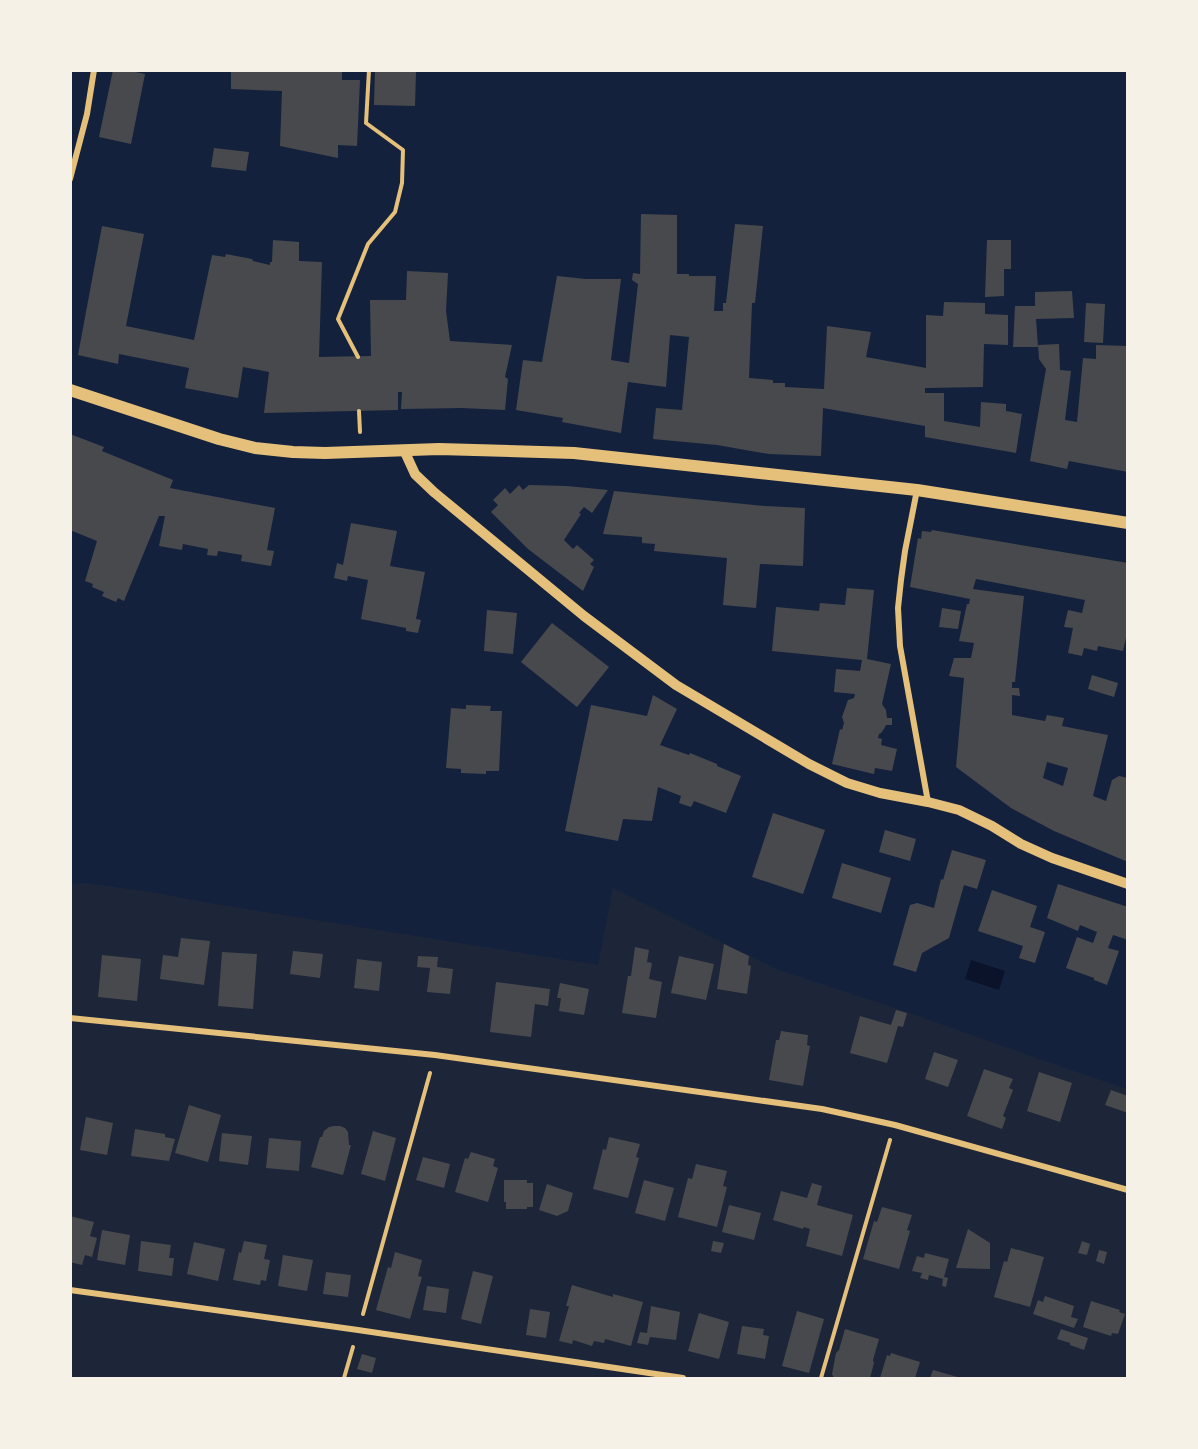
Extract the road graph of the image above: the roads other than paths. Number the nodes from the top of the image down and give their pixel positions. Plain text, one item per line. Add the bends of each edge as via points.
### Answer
1 (94, 70) edge
2 (70, 179) edge
3 (70, 390) edge
4 (404, 450) junction
5 (917, 490) junction
6 (1128, 523) edge
7 (928, 802) junction
8 (1128, 884) edge
9 (70, 1018) edge
10 (1128, 1190) edge
11 (70, 1290) edge
12 (683, 1378) edge

1 - 2 street
3 - 4 main road via 255,448 325,453
4 - 5 main road via 574,453
4 - 7 street via 415,474 435,493 584,616 676,685 847,783
5 - 6 main road
5 - 7 street via 898,608 900,646
7 - 8 street via 959,810 1052,858
9 - 10 street via 435,1055 822,1109 895,1125
11 - 12 street

